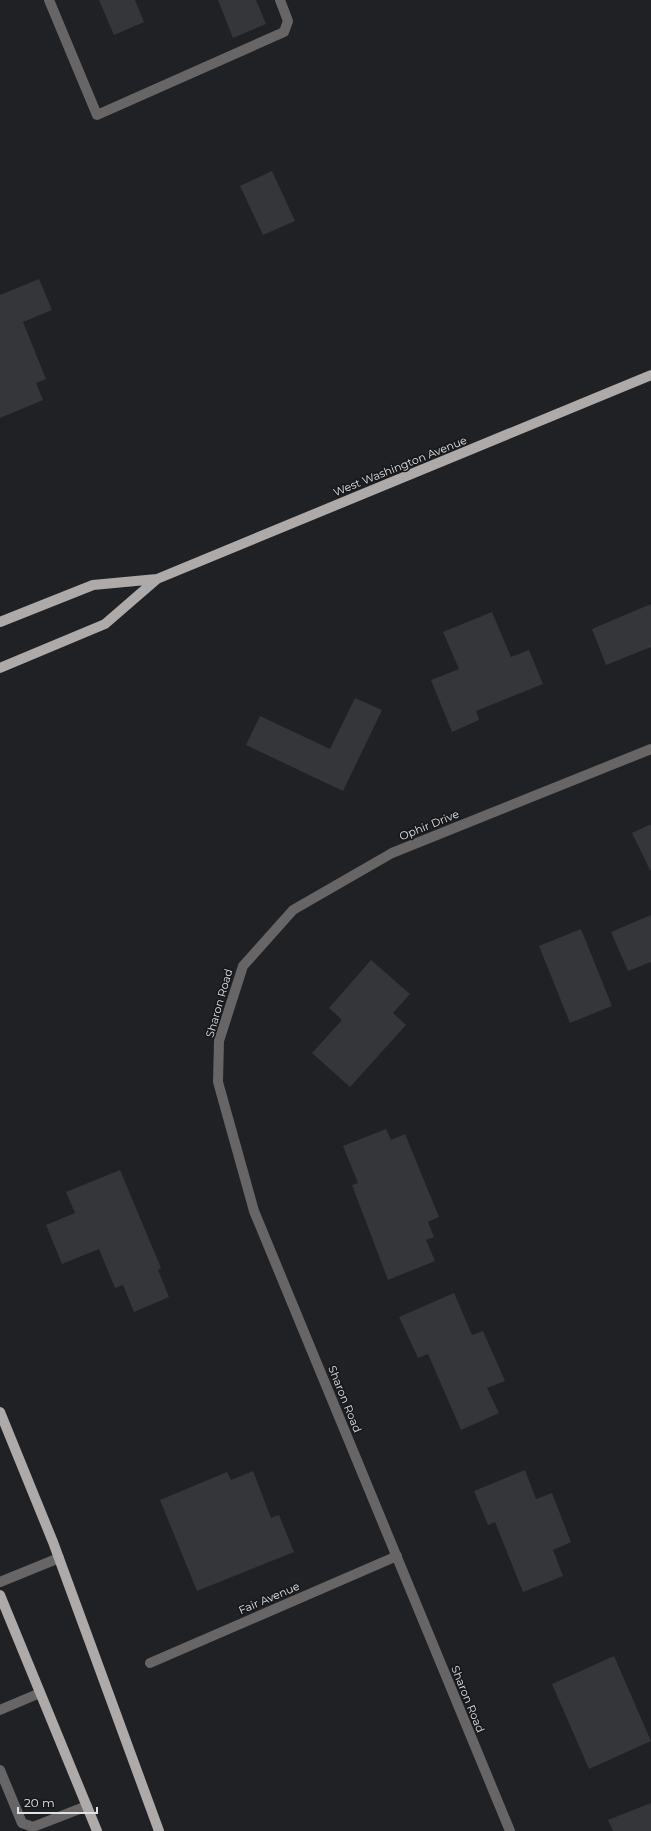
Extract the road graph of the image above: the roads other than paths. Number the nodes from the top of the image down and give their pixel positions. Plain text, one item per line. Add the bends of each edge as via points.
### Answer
1 (49, 0) edge
2 (280, 0) edge
3 (651, 375) edge
4 (157, 580) junction
5 (0, 622) edge
6 (0, 668) edge
7 (651, 749) edge
8 (242, 966) joint
9 (0, 1412) edge
10 (397, 1556) junction
11 (59, 1558) junction
12 (0, 1582) edge
13 (0, 1595) edge
14 (150, 1662) dead end
15 (40, 1693) junction
16 (0, 1710) edge
17 (0, 1770) edge
18 (87, 1806) junction
19 (97, 1831) edge
20 (159, 1831) edge
21 (510, 1831) edge

1 - 2 street via 97,114 284,32 288,21
3 - 4 main road, West Washington Avenue
4 - 5 main road, West Washington Avenue via 93,585
4 - 6 main road, West Washington Avenue via 106,624
7 - 8 street, Ophir Drive via 392,853 293,910
8 - 10 street, Sharon Road via 219,1041 218,1082 254,1211
9 - 11 main road
10 - 14 street, Fair Avenue
10 - 21 street, Sharon Road
11 - 12 street
11 - 20 main road
13 - 15 main road
15 - 16 street
15 - 18 main road
17 - 18 street via 22,1823 33,1827
18 - 19 main road

